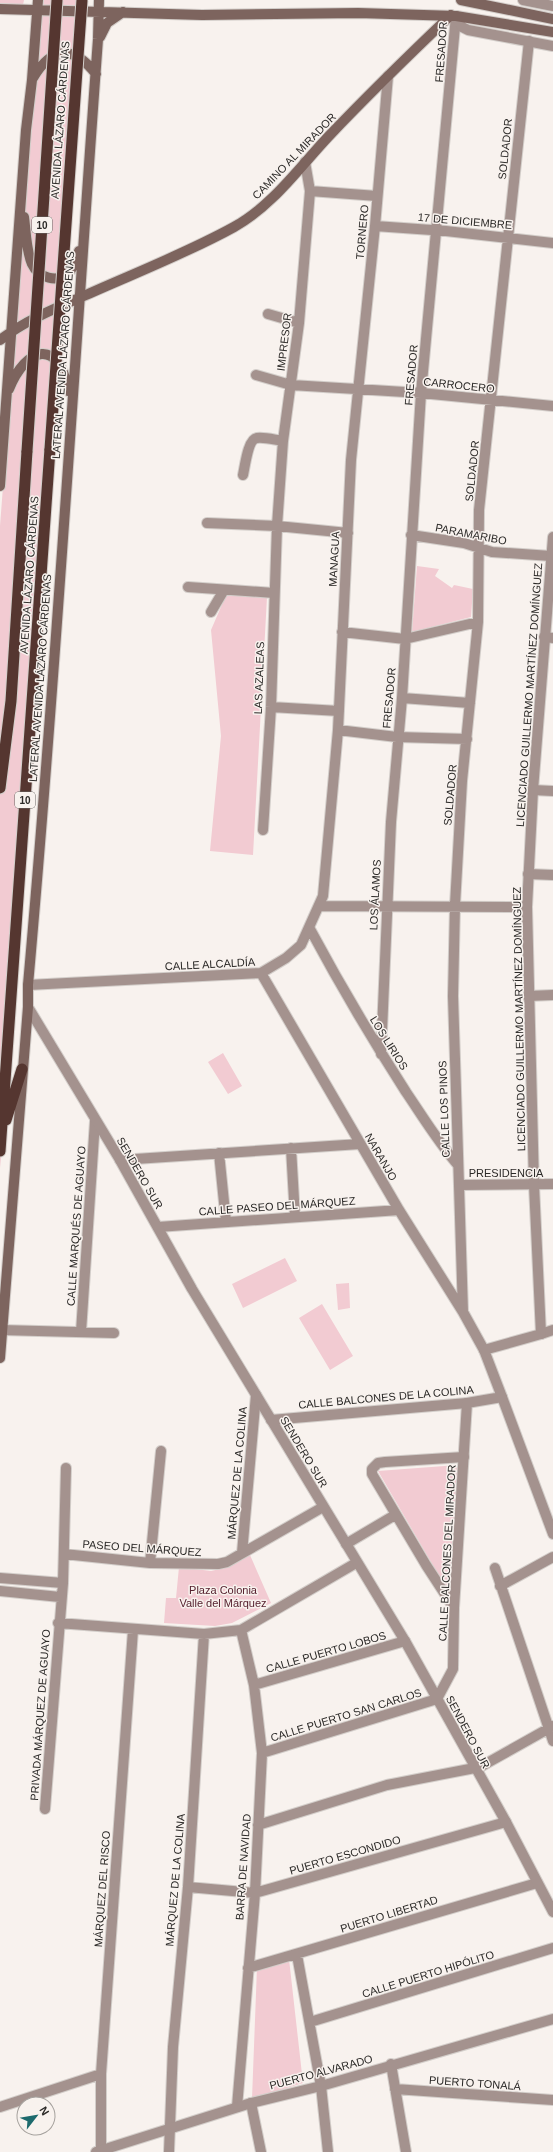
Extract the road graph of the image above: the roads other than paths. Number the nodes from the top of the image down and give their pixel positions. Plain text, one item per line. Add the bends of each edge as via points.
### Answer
1 (57, 0) edge
2 (82, 0) edge
3 (99, 0) edge
4 (456, 0) edge
5 (461, 0) edge
6 (523, 0) edge
7 (37, 5) edge
8 (553, 6) edge
9 (0, 9) edge
10 (99, 11) junction
11 (125, 11) junction
12 (453, 15) junction
13 (553, 19) edge
14 (553, 32) edge
15 (98, 39) junction
16 (529, 42) junction
17 (553, 46) edge
18 (96, 74) junction
19 (388, 76) junction
20 (32, 80) junction
21 (305, 162) junction
22 (310, 191) junction
23 (377, 196) junction
24 (21, 198) junction
25 (375, 226) junction
26 (437, 230) junction
27 (508, 237) junction
28 (83, 240) junction
29 (553, 243) edge
30 (79, 298) junction
31 (268, 314) dead end
32 (299, 323) junction
33 (12, 331) junction
34 (0, 340) edge
35 (256, 376) dead end
36 (291, 385) junction
37 (358, 389) junction
38 (421, 393) junction
39 (492, 400) junction
40 (71, 406) junction
41 (553, 406) edge
42 (5, 410) junction
43 (283, 441) junction
44 (243, 475) dead end
45 (0, 486) edge
46 (207, 523) dead end
47 (277, 526) junction
48 (348, 533) junction
49 (411, 535) junction
50 (553, 537) edge
51 (478, 548) junction
52 (551, 556) junction
53 (188, 587) dead end
54 (224, 590) junction
55 (274, 593) junction
56 (211, 612) dead end
57 (478, 622) junction
58 (342, 632) junction
59 (549, 637) edge
60 (405, 639) junction
61 (402, 698) junction
62 (470, 704) junction
63 (271, 707) junction
64 (338, 711) junction
65 (338, 730) junction
66 (397, 737) junction
67 (467, 739) junction
68 (0, 788) edge
69 (533, 790) junction
70 (553, 792) edge
71 (264, 830) dead end
72 (528, 874) junction
73 (553, 875) edge
74 (454, 905) junction
75 (319, 906) junction
76 (386, 906) junction
77 (527, 907) junction
78 (310, 929) junction
79 (261, 973) junction
80 (28, 985) junction
81 (553, 995) edge
82 (528, 996) junction
83 (28, 1007) junction
84 (381, 1054) junction
85 (22, 1069) junction
86 (95, 1121) junction
87 (1, 1138) edge
88 (360, 1144) junction
89 (291, 1148) junction
90 (0, 1151) edge
91 (219, 1153) junction
92 (120, 1160) junction
93 (458, 1165) junction
94 (553, 1184) edge
95 (460, 1185) junction
96 (534, 1185) junction
97 (399, 1210) junction
98 (295, 1217) junction
99 (226, 1222) junction
100 (158, 1227) junction
101 (463, 1312) junction
102 (2, 1330) junction
103 (553, 1330) edge
104 (81, 1332) junction
105 (114, 1333) dead end
106 (541, 1334) junction
107 (484, 1350) junction
108 (0, 1358) edge
109 (256, 1395) junction
110 (502, 1397) junction
111 (467, 1403) junction
112 (271, 1420) junction
113 (161, 1451) dead end
114 (464, 1458) junction
115 (66, 1468) dead end
116 (323, 1507) junction
117 (395, 1515) junction
118 (553, 1534) edge
119 (346, 1544) junction
120 (242, 1553) junction
121 (64, 1554) junction
122 (553, 1558) edge
123 (150, 1563) junction
124 (356, 1563) junction
125 (495, 1568) dead end
126 (0, 1578) edge
127 (63, 1583) junction
128 (500, 1586) junction
129 (0, 1591) edge
130 (60, 1597) junction
131 (454, 1608) junction
132 (58, 1623) junction
133 (133, 1630) junction
134 (240, 1630) junction
135 (204, 1634) junction
136 (405, 1642) junction
137 (254, 1685) junction
138 (437, 1699) junction
139 (550, 1727) edge
140 (553, 1741) edge
141 (262, 1753) junction
142 (474, 1768) junction
143 (45, 1809) dead end
144 (506, 1822) junction
145 (258, 1825) junction
146 (537, 1882) junction
147 (188, 1887) junction
148 (255, 1893) junction
149 (553, 1912) edge
150 (553, 1948) edge
151 (297, 1954) junction
152 (248, 1968) junction
153 (553, 2019) edge
154 (310, 2022) junction
155 (391, 2064) junction
156 (101, 2074) junction
157 (321, 2086) junction
158 (395, 2088) junction
159 (553, 2100) edge
160 (250, 2102) junction
161 (0, 2107) edge
162 (237, 2107) junction
163 (170, 2129) junction
164 (98, 2151) edge
165 (170, 2152) edge
166 (261, 2152) edge
167 (328, 2152) edge
168 (406, 2152) edge

1 - 68 highway, AVENIDA LÁZARO CÁRDENAS / 10, bridge via 11,701
2 - 87 highway, AVENIDA LÁZARO CÁRDENAS / 10, bridge
3 - 10 main road, LATERAL AVENIDA LÁZARO CÁRDENAS
4 - 12 main road
5 - 13 main road
6 - 8 street
7 - 9 main road
7 - 10 main road
7 - 20 main road
10 - 11 main road
10 - 15 main road, LATERAL AVENIDA LÁZARO CÁRDENAS
11 - 12 main road via 202,15
11 - 15 main road via 107,23
12 - 14 main road
12 - 16 street via 462,27 468,30
12 - 19 main road, CAMINO AL MIRADOR
12 - 26 street, FRESADOR
15 - 18 main road, LATERAL AVENIDA LÁZARO CÁRDENAS
16 - 17 street
16 - 27 street, SOLDADOR
18 - 20 main road via 80,56 66,53 46,60
18 - 28 main road, LATERAL AVENIDA LÁZARO CÁRDENAS
19 - 21 main road, CAMINO AL MIRADOR
19 - 23 street, TORNERO
20 - 24 main road
21 - 22 street, IMPRESOR
21 - 30 main road, CAMINO AL MIRADOR via 273,198 235,227
22 - 23 street
22 - 32 street, IMPRESOR
23 - 25 street, TORNERO
24 - 28 main road via 30,256 34,268 41,274 51,279 69,273
24 - 33 main road
25 - 26 street, 17 DE DICIEMBRE
25 - 37 street, TORNERO
26 - 27 street, 17 DE DICIEMBRE
26 - 38 street, FRESADOR
27 - 29 street, 17 DE DICIEMBRE
27 - 39 street, SOLDADOR
28 - 30 main road, LATERAL AVENIDA LÁZARO CÁRDENAS
30 - 33 main road, CAMINO AL MIRADOR via 48,311
30 - 40 main road, LATERAL AVENIDA LÁZARO CÁRDENAS
31 - 32 street
32 - 36 street, IMPRESOR
33 - 34 main road, CAMINO AL MIRADOR
33 - 42 main road
35 - 36 street, CARROCERO
36 - 37 street, CARROCERO
36 - 43 street, IMPRESOR
37 - 38 street, CARROCERO
37 - 48 street, MANAGUA via 349,481
38 - 39 street, CARROCERO
38 - 49 street, FRESADOR
39 - 41 street, CARROCERO
39 - 51 street, SOLDADOR
40 - 42 main road via 63,368 53,356 46,354 27,362 14,378
40 - 80 main road, LATERAL AVENIDA LÁZARO CÁRDENAS via 50,716
42 - 45 main road
43 - 44 street via 253,439
43 - 47 street, IMPRESOR
46 - 47 street
47 - 48 street
47 - 55 street, LAS AZALEAS
48 - 58 street, MANAGUA
49 - 51 street, PARAMARIBO via 464,543
49 - 60 street, FRESADOR
50 - 52 street, LICENCIADO GUILLERMO MARTÍNEZ DOMÍNGUEZ
51 - 52 street, PARAMARIBO via 492,552
51 - 57 street, SOLDADOR
52 - 59 street, LICENCIADO GUILLERMO MARTÍNEZ DOMÍNGUEZ
53 - 54 street
54 - 55 street
54 - 56 street
55 - 63 street, LAS AZALEAS
57 - 60 street
57 - 62 street, SOLDADOR
58 - 60 street
58 - 64 street, MANAGUA
59 - 69 street, LICENCIADO GUILLERMO MARTÍNEZ DOMÍNGUEZ
60 - 61 street, FRESADOR
61 - 62 street
61 - 66 street, FRESADOR
62 - 67 street, SOLDADOR
63 - 64 street
63 - 71 street, LAS AZALEAS
64 - 65 street, MANAGUA
65 - 66 street
65 - 75 street via 323,896
66 - 67 street
66 - 76 street, LOS ÁLAMOS
67 - 74 street, SOLDADOR
69 - 70 street
69 - 72 street, LICENCIADO GUILLERMO MARTÍNEZ DOMÍNGUEZ
72 - 73 street
72 - 77 street, LICENCIADO GUILLERMO MARTÍNEZ DOMÍNGUEZ
74 - 76 street
74 - 77 street
74 - 93 street, CALLE LOS PINOS via 453,996
75 - 76 street
75 - 78 street, CALLE ALCALDÍA
76 - 84 street, LOS ÁLAMOS
77 - 82 street, LICENCIADO GUILLERMO MARTÍNEZ DOMÍNGUEZ
78 - 79 street, CALLE ALCALDÍA via 301,945 286,958
78 - 84 street, LOS LIRIOS
79 - 80 street, CALLE ALCALDÍA
79 - 88 street, NARANJO
80 - 83 main road, LATERAL AVENIDA LÁZARO CÁRDENAS
81 - 82 street
82 - 96 street, LICENCIADO GUILLERMO MARTÍNEZ DOMÍNGUEZ
83 - 85 main road, LATERAL AVENIDA LÁZARO CÁRDENAS
83 - 86 street, SENDERO SUR
84 - 93 street, LOS LIRIOS via 424,1121
85 - 87 highway
85 - 102 main road, LATERAL AVENIDA LÁZARO CÁRDENAS
86 - 92 street, SENDERO SUR
86 - 104 street, CALLE MARQUÉS DE AGUAYO
87 - 90 highway, AVENIDA LÁZARO CÁRDENAS / 10
88 - 89 street
88 - 97 street, NARANJO
89 - 91 street
89 - 98 street
91 - 92 street
91 - 99 street
92 - 100 street, SENDERO SUR
93 - 95 street, CALLE LOS PINOS
94 - 96 street, PRESIDENCIA
95 - 96 street, PRESIDENCIA
95 - 101 street, CALLE LOS PINOS
96 - 106 street, LICENCIADO GUILLERMO MARTÍNEZ DOMÍNGUEZ
97 - 98 street, CALLE PASEO DEL MÁRQUEZ
97 - 101 street, NARANJO
98 - 99 street, CALLE PASEO DEL MÁRQUEZ
99 - 100 street, CALLE PASEO DEL MÁRQUEZ
100 - 109 street, SENDERO SUR
101 - 107 street, NARANJO
102 - 104 street
102 - 108 main road, LATERAL AVENIDA LÁZARO CÁRDENAS
103 - 106 street
104 - 105 street
106 - 107 street
107 - 110 street, NARANJO
109 - 112 street, SENDERO SUR
109 - 120 street, MÁRQUEZ DE LA COLINA
110 - 111 street, CALLE BALCONES DE LA COLINA
110 - 118 street, NARANJO
111 - 112 street, CALLE BALCONES DE LA COLINA
111 - 114 street, CALLE BALCONES DEL MIRADOR
112 - 116 street, SENDERO SUR
113 - 123 street
114 - 117 street via 385,1462 374,1465 372,1474
114 - 131 street, CALLE BALCONES DEL MIRADOR
115 - 121 street
116 - 119 street, SENDERO SUR
116 - 120 street, PASEO DEL MÁRQUEZ
117 - 119 street
117 - 131 street
119 - 124 street, SENDERO SUR
120 - 123 street, PASEO DEL MÁRQUEZ via 227,1562 211,1565
121 - 123 street, PASEO DEL MÁRQUEZ
121 - 127 street, PRIVADA MÁRQUEZ DE AGUAYO
122 - 128 street
124 - 134 street
124 - 136 street, SENDERO SUR
125 - 128 street
126 - 127 street
127 - 130 street, PRIVADA MÁRQUEZ DE AGUAYO
128 - 139 street
129 - 130 street
130 - 132 street, PRIVADA MÁRQUEZ DE AGUAYO
131 - 138 street, CALLE BALCONES DEL MIRADOR via 453,1669
132 - 133 street
132 - 143 street, PRIVADA MÁRQUEZ DE AGUAYO
133 - 135 street
133 - 156 street, MÁRQUEZ DEL RISCO
134 - 135 street
134 - 137 street, BARRA DE NAVIDAD
135 - 147 street, MÁRQUEZ DE LA COLINA
136 - 137 street, CALLE PUERTO LOBOS
136 - 138 street, SENDERO SUR
137 - 141 street, BARRA DE NAVIDAD
138 - 141 street, CALLE PUERTO SAN CARLOS
138 - 142 street, SENDERO SUR
139 - 140 street
139 - 142 street via 487,1764
141 - 145 street, BARRA DE NAVIDAD
142 - 144 street, SENDERO SUR
142 - 145 street via 387,1785
144 - 146 street, SENDERO SUR
144 - 148 street, PUERTO ESCONDIDO
145 - 148 street, BARRA DE NAVIDAD
146 - 149 street, SENDERO SUR
146 - 151 street, PUERTO LIBERTAD
147 - 148 street, PUERTO ESCONDIDO
147 - 163 street, MÁRQUEZ DE LA COLINA via 173,2047
148 - 152 street, BARRA DE NAVIDAD
150 - 154 street, CALLE PUERTO HIPÓLITO
151 - 152 street, PUERTO LIBERTAD
151 - 154 street
152 - 162 street, BARRA DE NAVIDAD
153 - 155 street, PUERTO ALVARADO
154 - 157 street
155 - 157 street, PUERTO ALVARADO
155 - 158 street
156 - 161 street
156 - 164 street, MÁRQUEZ DEL RISCO
157 - 160 street, PUERTO ALVARADO
157 - 167 street
158 - 159 street, PUERTO TONALÁ
158 - 168 street
160 - 162 street, PUERTO ALVARADO
160 - 166 street
162 - 163 street, PUERTO ALVARADO
163 - 164 street, PUERTO ALVARADO
163 - 165 street, MÁRQUEZ DE LA COLINA

